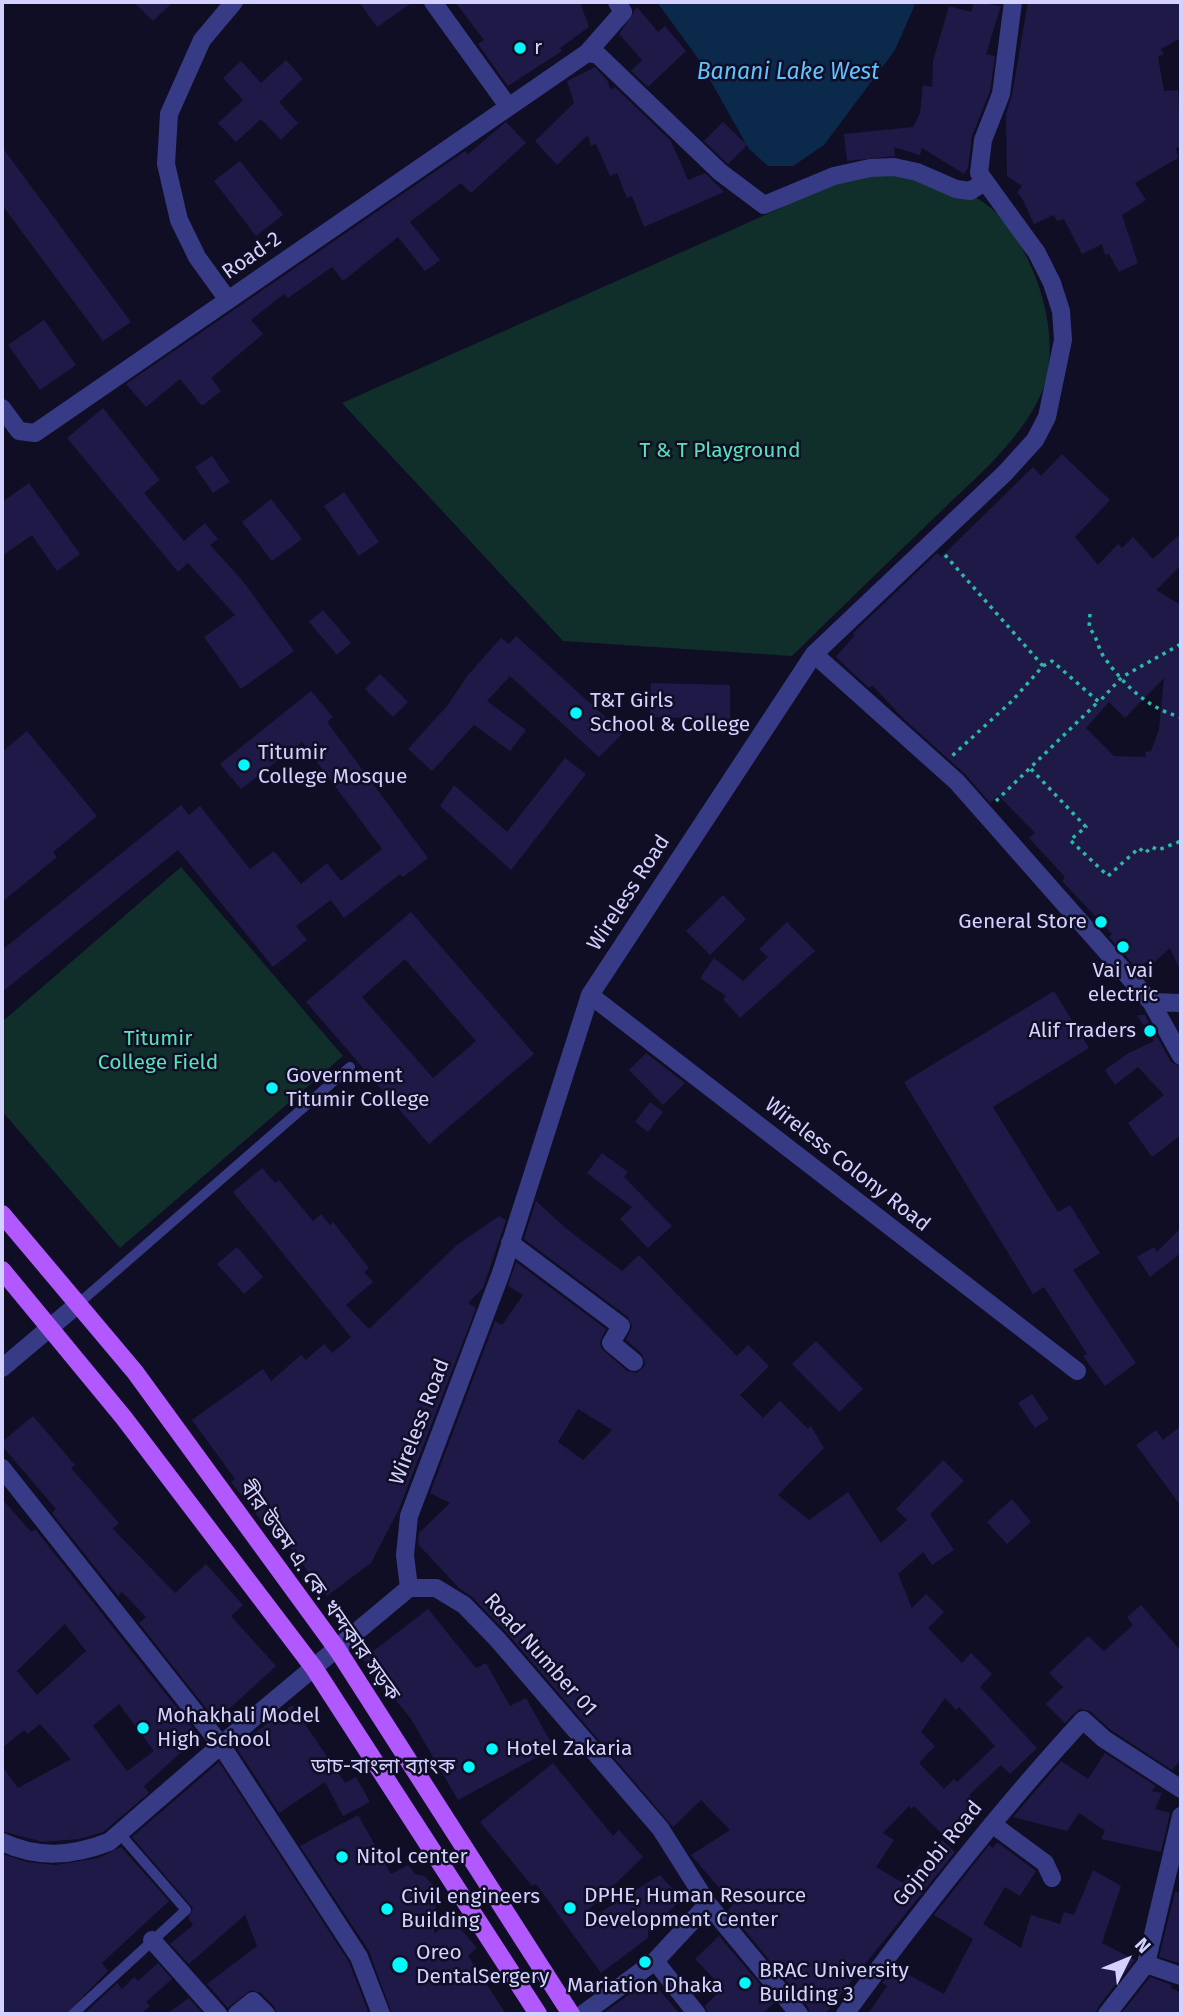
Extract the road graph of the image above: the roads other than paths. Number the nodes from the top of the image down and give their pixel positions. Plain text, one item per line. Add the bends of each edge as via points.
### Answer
1 (234, 2) edge
2 (433, 2) edge
3 (617, 2) edge
4 (1013, 2) edge
5 (587, 52) junction
6 (508, 106) junction
7 (984, 183) junction
8 (228, 300) junction
9 (2, 408) edge
10 (814, 654) junction
11 (590, 995) junction
12 (1151, 1002) junction
13 (1181, 1003) edge
14 (1181, 1056) edge
15 (350, 1067) dead end
16 (2, 1214) edge
17 (510, 1243) junction
18 (2, 1270) edge
19 (78, 1304) junction
20 (50, 1328) junction
21 (634, 1362) dead end
22 (2, 1368) edge
23 (1077, 1371) dead end
24 (2, 1468) edge
25 (409, 1588) junction
26 (337, 1649) junction
27 (314, 1668) junction
28 (220, 1745) junction
29 (1181, 1789) edge
30 (1181, 1816) edge
31 (992, 1824) junction
32 (120, 1834) junction
33 (2, 1842) edge
34 (1052, 1878) dead end
35 (708, 1904) junction
36 (152, 1940) junction
37 (655, 1961) junction
38 (1146, 1964) junction
39 (1181, 1976) edge
40 (73, 2014) edge
41 (218, 2014) edge
42 (237, 2014) edge
43 (265, 2014) edge
44 (381, 2014) edge
45 (538, 2014) edge
46 (571, 2014) edge
47 (583, 2014) edge
48 (697, 2014) edge
49 (799, 2014) edge
50 (845, 2014) edge
51 (1107, 2014) edge

1 - 8 street via 202,40 169,114 166,164 179,220 197,257
2 - 6 street
3 - 5 street, Road-2 via 623,12
4 - 7 street via 1001,94 984,140 979,173
5 - 6 street, Road-2
5 - 7 street via 598,55 720,172 764,205 834,176 870,168 917,172 970,191
6 - 8 street, Road-2
7 - 10 street, Wireless Road via 1037,253 1061,311 1063,340 1047,417 1035,440
8 - 9 street, Road-2 via 35,433 19,431
10 - 11 street, Wireless Road
10 - 12 street via 940,766
11 - 17 street, Wireless Road
11 - 23 street, Wireless Colony Road
12 - 13 street
12 - 14 street
15 - 19 lane
16 - 19 main road, বীর উত্তম এ. কে. খন্দকার সড়ক
17 - 21 street via 621,1326 611,1343
17 - 25 street, Wireless Road via 409,1516 405,1555
18 - 20 main road
19 - 20 street
19 - 26 main road, বীর উত্তম এ. কে. খন্দকার সড়ক via 141,1380
20 - 22 street
20 - 27 main road
24 - 28 street
25 - 26 street
25 - 35 street, Road Number 01 via 436,1588 464,1605 490,1631 660,1828
26 - 27 street
26 - 46 main road, বীর উত্তম এ. কে. খন্দকার সড়ক
27 - 28 street
27 - 45 main road
28 - 32 street
28 - 44 street via 359,1957
29 - 31 street, Gojnobi Road via 1083,1720
30 - 38 street
31 - 34 street via 1045,1863
31 - 50 street, Gojnobi Road
32 - 33 street via 89,1849 43,1855
32 - 36 lane via 186,1909
35 - 37 street
35 - 49 street, Road Number 01
36 - 40 lane
36 - 41 street
37 - 47 street
37 - 48 street
38 - 39 street
38 - 51 street
42 - 43 street via 253,2001

